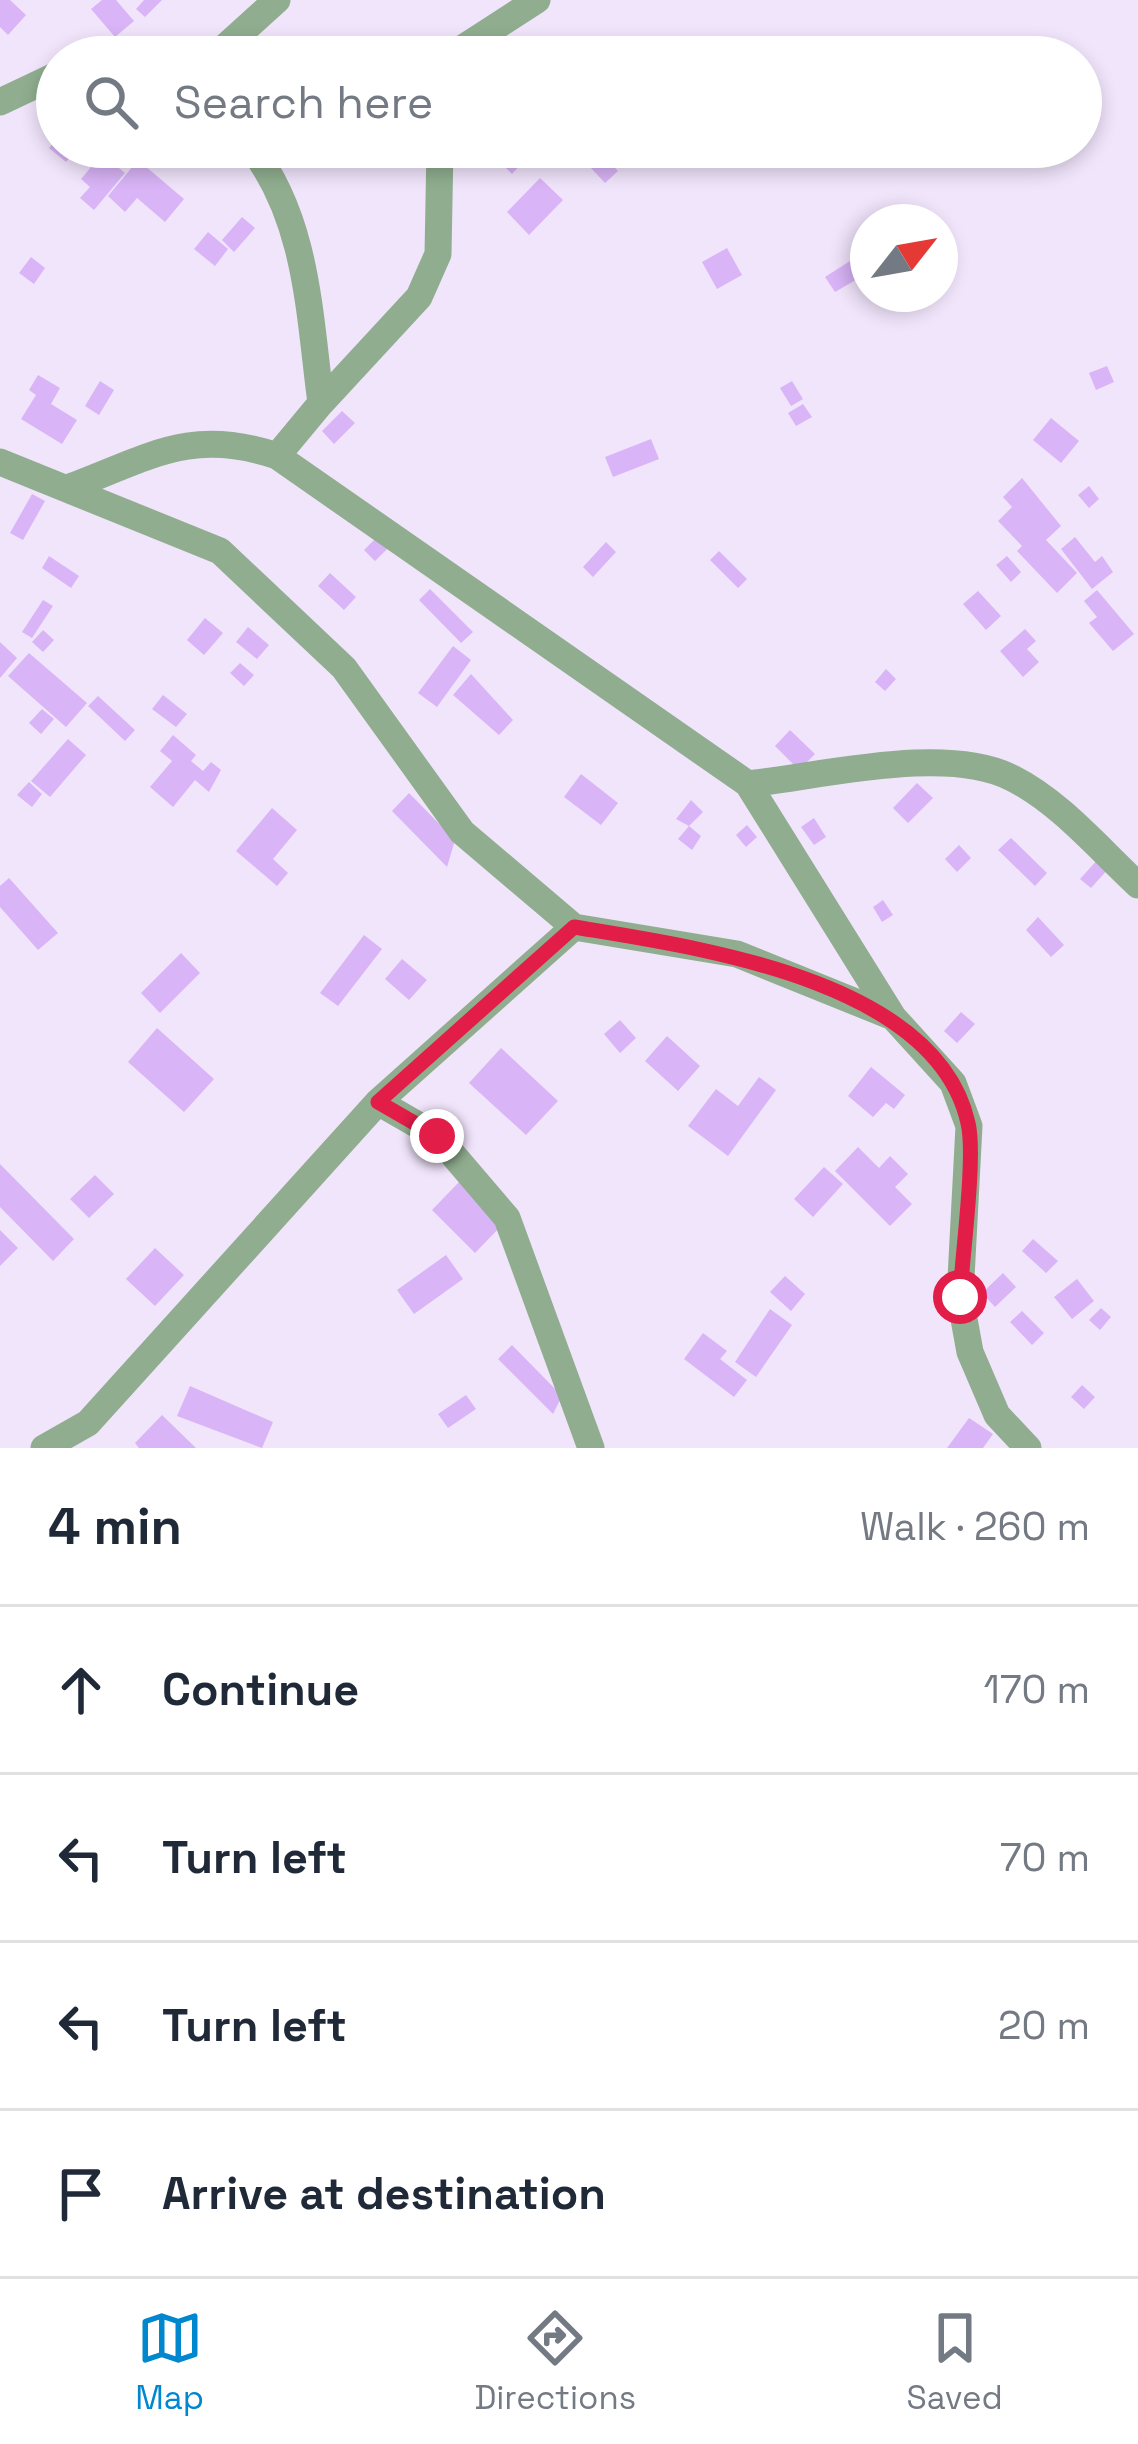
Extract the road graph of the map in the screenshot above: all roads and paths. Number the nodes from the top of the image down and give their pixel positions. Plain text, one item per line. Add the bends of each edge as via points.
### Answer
1 (277, 0) edge
2 (537, 0) edge
3 (237, 36) edge
4 (481, 36) edge
5 (36, 85) edge
6 (0, 102) edge
7 (267, 168) edge
8 (440, 168) edge
9 (321, 403) junction
10 (277, 457) junction
11 (0, 462) edge
12 (70, 487) junction
13 (748, 784) junction
14 (1138, 885) edge
15 (574, 927) junction
16 (893, 1017) junction
17 (378, 1102) junction
18 (44, 1448) edge
19 (591, 1448) edge
20 (1028, 1448) edge

1 - 3 street
2 - 4 street
5 - 6 street
7 - 9 street via 298,236
8 - 9 street via 439,254 419,297
9 - 10 street
10 - 12 street via 236,442 194,441
10 - 13 street
11 - 12 street
12 - 15 street via 220,551 344,668 462,832
13 - 14 street via 961,761 1011,777 1051,804
13 - 16 street
15 - 16 street via 737,954
15 - 17 street
16 - 20 street via 952,1083 969,1126 960,1297 970,1352 998,1415
17 - 18 street via 88,1423
17 - 19 street via 437,1136 507,1218

